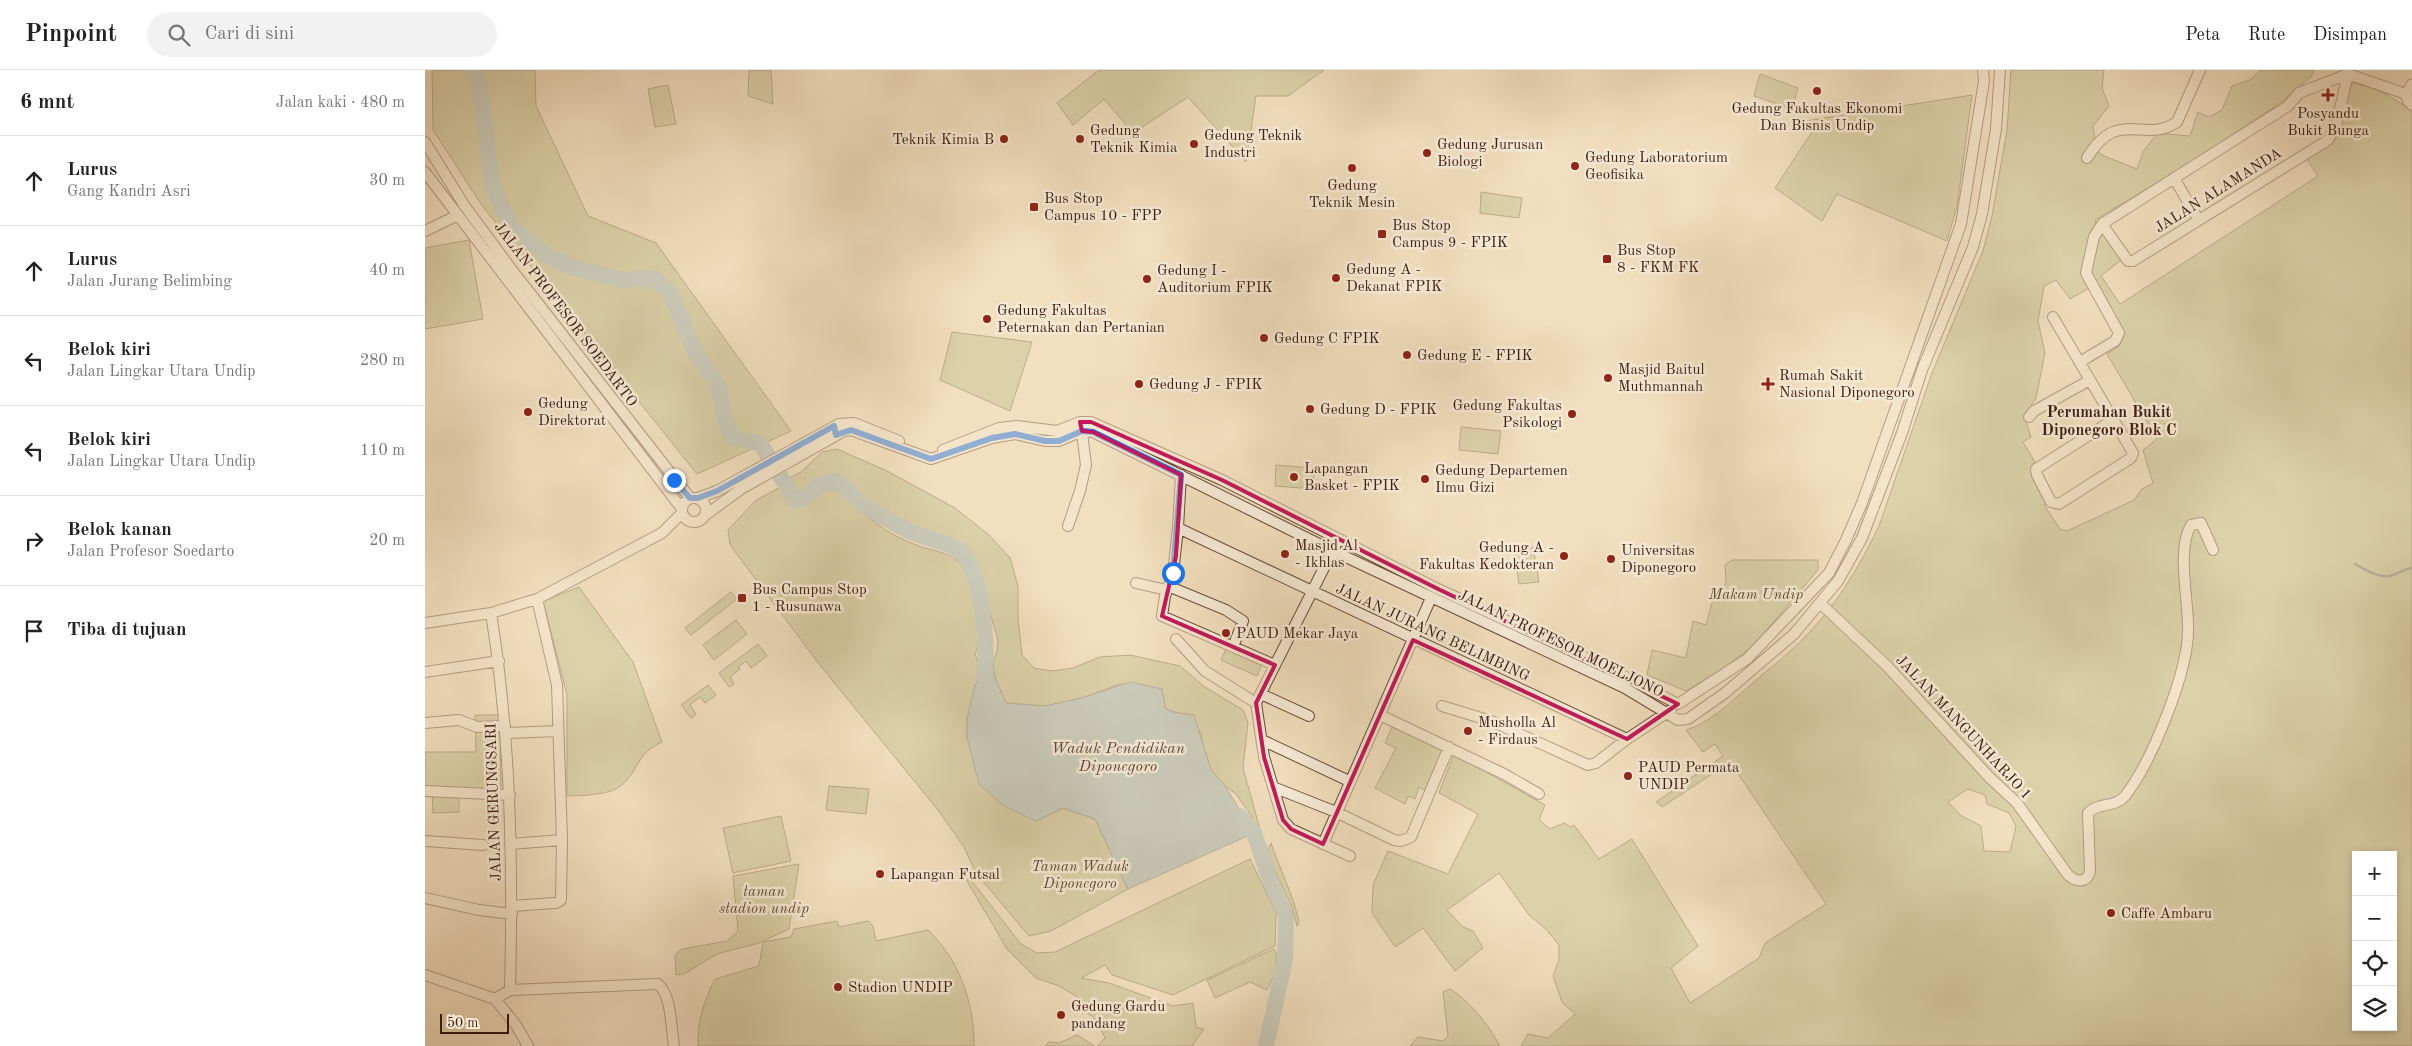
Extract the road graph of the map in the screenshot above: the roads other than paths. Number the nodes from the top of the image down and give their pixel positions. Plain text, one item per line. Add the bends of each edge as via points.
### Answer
1 (1983, 70) edge
2 (2000, 70) edge
3 (2199, 70) edge
4 (2348, 74) junction
5 (2412, 84) edge
6 (2406, 94) junction
7 (2412, 105) edge
8 (425, 142) edge
9 (2087, 158) dead end
10 (425, 172) edge
11 (2174, 178) junction
12 (458, 215) junction
13 (2198, 219) junction
14 (2102, 224) junction
15 (425, 231) edge
16 (2053, 317) dead end
17 (2080, 362) junction
18 (2090, 380) junction
19 (2029, 417) dead end
20 (2113, 420) junction
21 (1081, 426) junction
22 (820, 439) junction
23 (1181, 475) junction
24 (694, 498) junction
25 (684, 514) junction
26 (707, 514) junction
27 (1068, 526) dead end
28 (1178, 528) junction
29 (1339, 539) junction
30 (2213, 550) dead end
31 (1333, 551) junction
32 (1136, 583) dead end
33 (1167, 588) junction
34 (1313, 592) junction
35 (1433, 593) junction
36 (537, 599) junction
37 (1819, 603) junction
38 (491, 613) junction
39 (425, 623) edge
40 (1176, 639) dead end
41 (1413, 640) junction
42 (1233, 647) junction
43 (499, 661) junction
44 (1275, 665) junction
45 (425, 672) edge
46 (1259, 698) junction
47 (1678, 704) junction
48 (1441, 706) dead end
49 (1668, 713) junction
50 (1381, 714) junction
51 (1309, 716) dead end
52 (425, 722) edge
53 (506, 730) junction
54 (558, 731) junction
55 (1627, 739) junction
56 (1262, 740) junction
57 (1449, 747) junction
58 (1349, 781) junction
59 (1273, 787) junction
60 (425, 791) edge
61 (1539, 794) dead end
62 (510, 795) junction
63 (1335, 812) junction
64 (562, 840) junction
65 (425, 841) edge
66 (510, 844) junction
67 (1323, 844) junction
68 (483, 845) dead end
69 (1350, 856) dead end
70 (425, 898) edge
71 (512, 910) junction
72 (425, 975) edge
73 (511, 990) junction
74 (495, 999) junction
75 (528, 1046) edge
76 (673, 1046) edge

1 - 47 street via 1985,81 1961,224 1847,540 1829,573 1747,659
2 - 37 street, JALAN PROFESOR MOELJONO via 1997,129 1973,248 1922,370 1869,522 1838,581
3 - 9 street via 2177,122 2157,130 2127,128 2107,134 2095,144
4 - 6 street
4 - 11 street via 2299,94 2288,106
4 - 13 street, JALAN ALAMANDA via 2336,125 2328,140
5 - 6 street
6 - 7 street
8 - 24 street, JALAN PROFESOR SOEDARTO via 512,270
10 - 12 street, JALAN PROFESOR SOEDARTO
11 - 13 street
11 - 14 street
12 - 15 street
12 - 25 street, JALAN PROFESOR SOEDARTO via 503,278 609,410
13 - 14 street, JALAN ALAMANDA via 2130,262
14 - 17 street via 2094,237 2086,273 2119,333 2115,341
16 - 17 street
17 - 18 street
18 - 19 street via 2034,411
18 - 20 street
20 - 20 street via 2133,450 2131,458 2059,504 2051,502 2036,469
21 - 22 street via 1057,431 1016,430 931,459 851,430 835,430
21 - 23 street, JALAN PROFESOR MOELJONO
21 - 27 street via 1086,465
21 - 29 street via 1091,422 1222,480
22 - 24 street
22 - 26 street
23 - 28 street
23 - 31 street, JALAN PROFESOR MOELJONO
24 - 25 street via 683,505
24 - 26 street via 705,504
25 - 26 street via 699,522
25 - 36 street via 662,533
28 - 33 street via 1173,573
28 - 34 street, JALAN JURANG BELIMBING
29 - 31 street
29 - 35 street
30 - 37 street, JALAN MANGUNHARJO 1 via 2201,523 2191,525 2185,542 2189,632 2183,666 2144,765 2124,797 2113,804 2093,808 2088,813 2090,870 2087,879 2076,881 2067,875 2017,803 1887,666
31 - 34 street
31 - 35 street, JALAN PROFESOR MOELJONO
32 - 33 street
33 - 42 street via 1162,616
33 - 42 street via 1226,610 1243,621
34 - 41 street, JALAN JURANG BELIMBING
34 - 44 street
35 - 41 street
35 - 47 street via 1606,667
35 - 49 street, JALAN PROFESOR MOELJONO via 1625,688
36 - 38 street
36 - 54 street via 557,685
37 - 49 street, JALAN PROFESOR MOELJONO via 1793,634 1702,710 1684,720
38 - 39 street
38 - 43 street, JALAN GERUNGSARI
40 - 46 street via 1205,671
41 - 50 street
41 - 55 street, JALAN JURANG BELIMBING
42 - 44 street
43 - 45 street
43 - 53 street, JALAN GERUNGSARI
44 - 46 street
46 - 51 street
46 - 56 street
47 - 49 street
48 - 55 street via 1491,721 1587,765 1596,763
49 - 55 street
50 - 57 street
50 - 58 street
52 - 53 street via 459,720 477,727
53 - 54 street
53 - 62 street, JALAN GERUNGSARI
54 - 64 street
56 - 58 street
56 - 59 street
57 - 61 street
57 - 63 street via 1407,840 1393,840
58 - 63 street
59 - 63 street
59 - 67 street via 1283,820 1288,826
60 - 62 street
62 - 66 street, JALAN GERUNGSARI
63 - 67 street
64 - 66 street
64 - 71 street via 561,900
65 - 68 street
66 - 71 street, JALAN GERUNGSARI
67 - 69 street
70 - 71 street via 479,910
71 - 73 street, JALAN GERUNGSARI
72 - 74 street
73 - 74 street
73 - 76 street via 658,984 667,1002
74 - 75 street

